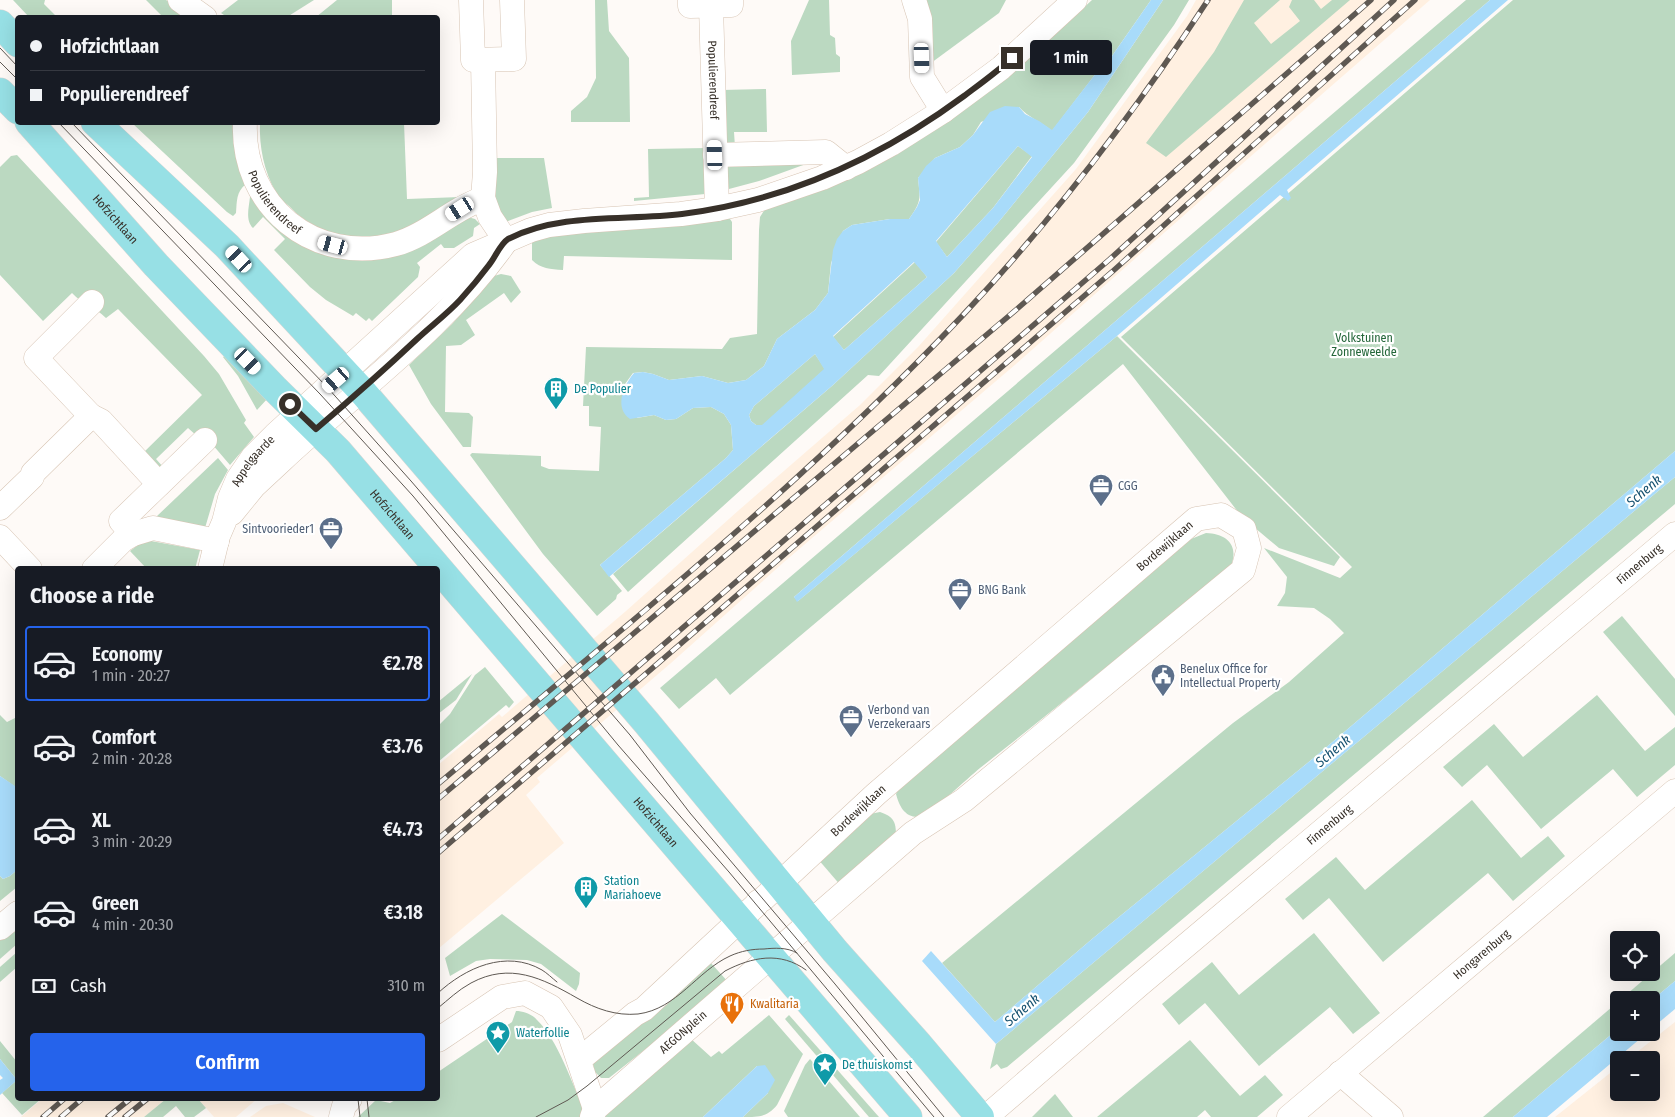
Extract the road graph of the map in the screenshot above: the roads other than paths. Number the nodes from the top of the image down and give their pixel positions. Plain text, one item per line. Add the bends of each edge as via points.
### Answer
1 (180, 0) edge
2 (471, 0) edge
3 (512, 0) edge
4 (914, 0) edge
5 (1075, 0) edge
6 (710, 2) edge
7 (201, 15) edge
8 (0, 24) edge
9 (15, 39) edge
10 (483, 60) junction
11 (0, 92) edge
12 (15, 107) edge
13 (943, 111) junction
14 (32, 125) edge
15 (98, 125) edge
16 (245, 125) edge
17 (715, 155) junction
18 (846, 168) junction
19 (483, 198) junction
20 (717, 209) junction
21 (506, 241) junction
22 (92, 302) dead end
23 (352, 381) junction
24 (91, 416) junction
25 (308, 421) junction
26 (205, 440) dead end
27 (159, 484) junction
28 (0, 508) edge
29 (221, 532) junction
30 (133, 534) junction
31 (1675, 534) edge
32 (0, 537) edge
33 (27, 566) edge
34 (97, 566) edge
35 (211, 566) edge
36 (437, 566) edge
37 (440, 569) edge
38 (1675, 791) edge
39 (780, 883) junction
40 (15, 916) edge
41 (740, 920) junction
42 (811, 921) junction
43 (0, 928) edge
44 (771, 956) junction
45 (440, 1039) edge
46 (579, 1060) junction
47 (1340, 1073) junction
48 (348, 1101) edge
49 (594, 1113) edge
50 (341, 1117) edge
51 (908, 1117) edge
52 (980, 1117) edge
53 (986, 1117) edge
54 (1288, 1117) edge
55 (1391, 1117) edge

1 - 7 street
2 - 10 street via 473,60
3 - 10 street via 514,58
4 - 13 street via 920,19 922,77
5 - 13 street via 1001,68
6 - 17 street, Populierendreef
8 - 9 main road
10 - 19 street
11 - 12 main road
13 - 18 street via 913,132
14 - 25 main road, Hofzichtlaan via 156,265
15 - 23 main road via 227,246
16 - 19 street, Populierendreef via 248,160 266,200 301,233 322,242 365,249 394,244 424,232
17 - 18 street via 826,152
17 - 20 street, Populierendreef
18 - 20 street via 758,200
19 - 21 street via 490,217
20 - 21 street via 567,223 531,230
21 - 23 street via 458,301
22 - 24 street via 36,358
23 - 25 street
23 - 39 main road
24 - 27 street via 101,421
24 - 28 street
25 - 29 street, Appelgaarde
25 - 36 main road, Hofzichtlaan
26 - 27 street
27 - 30 street via 121,521
29 - 30 street via 153,528
29 - 35 street, Appelgaarde
30 - 34 street
31 - 53 street, Finnenburg via 1138,985
32 - 33 street
37 - 41 main road, Hofzichtlaan
38 - 47 street, Hongarenburg
39 - 41 street
39 - 42 main road
39 - 42 street, Bordewijklaan via 876,794 1196,519 1221,515 1244,529 1249,548 1243,570 964,800 913,833
40 - 43 street
41 - 44 main road, Hofzichtlaan
41 - 46 street via 644,1009
42 - 44 street
42 - 52 main road
44 - 49 street, AEGONplein
44 - 51 main road, Hofzichtlaan
45 - 46 street, AEGONplein via 502,997 525,993 551,1007 570,1035
46 - 49 street, AEGONplein
47 - 54 street, Hongarenburg
47 - 55 street
48 - 50 street

